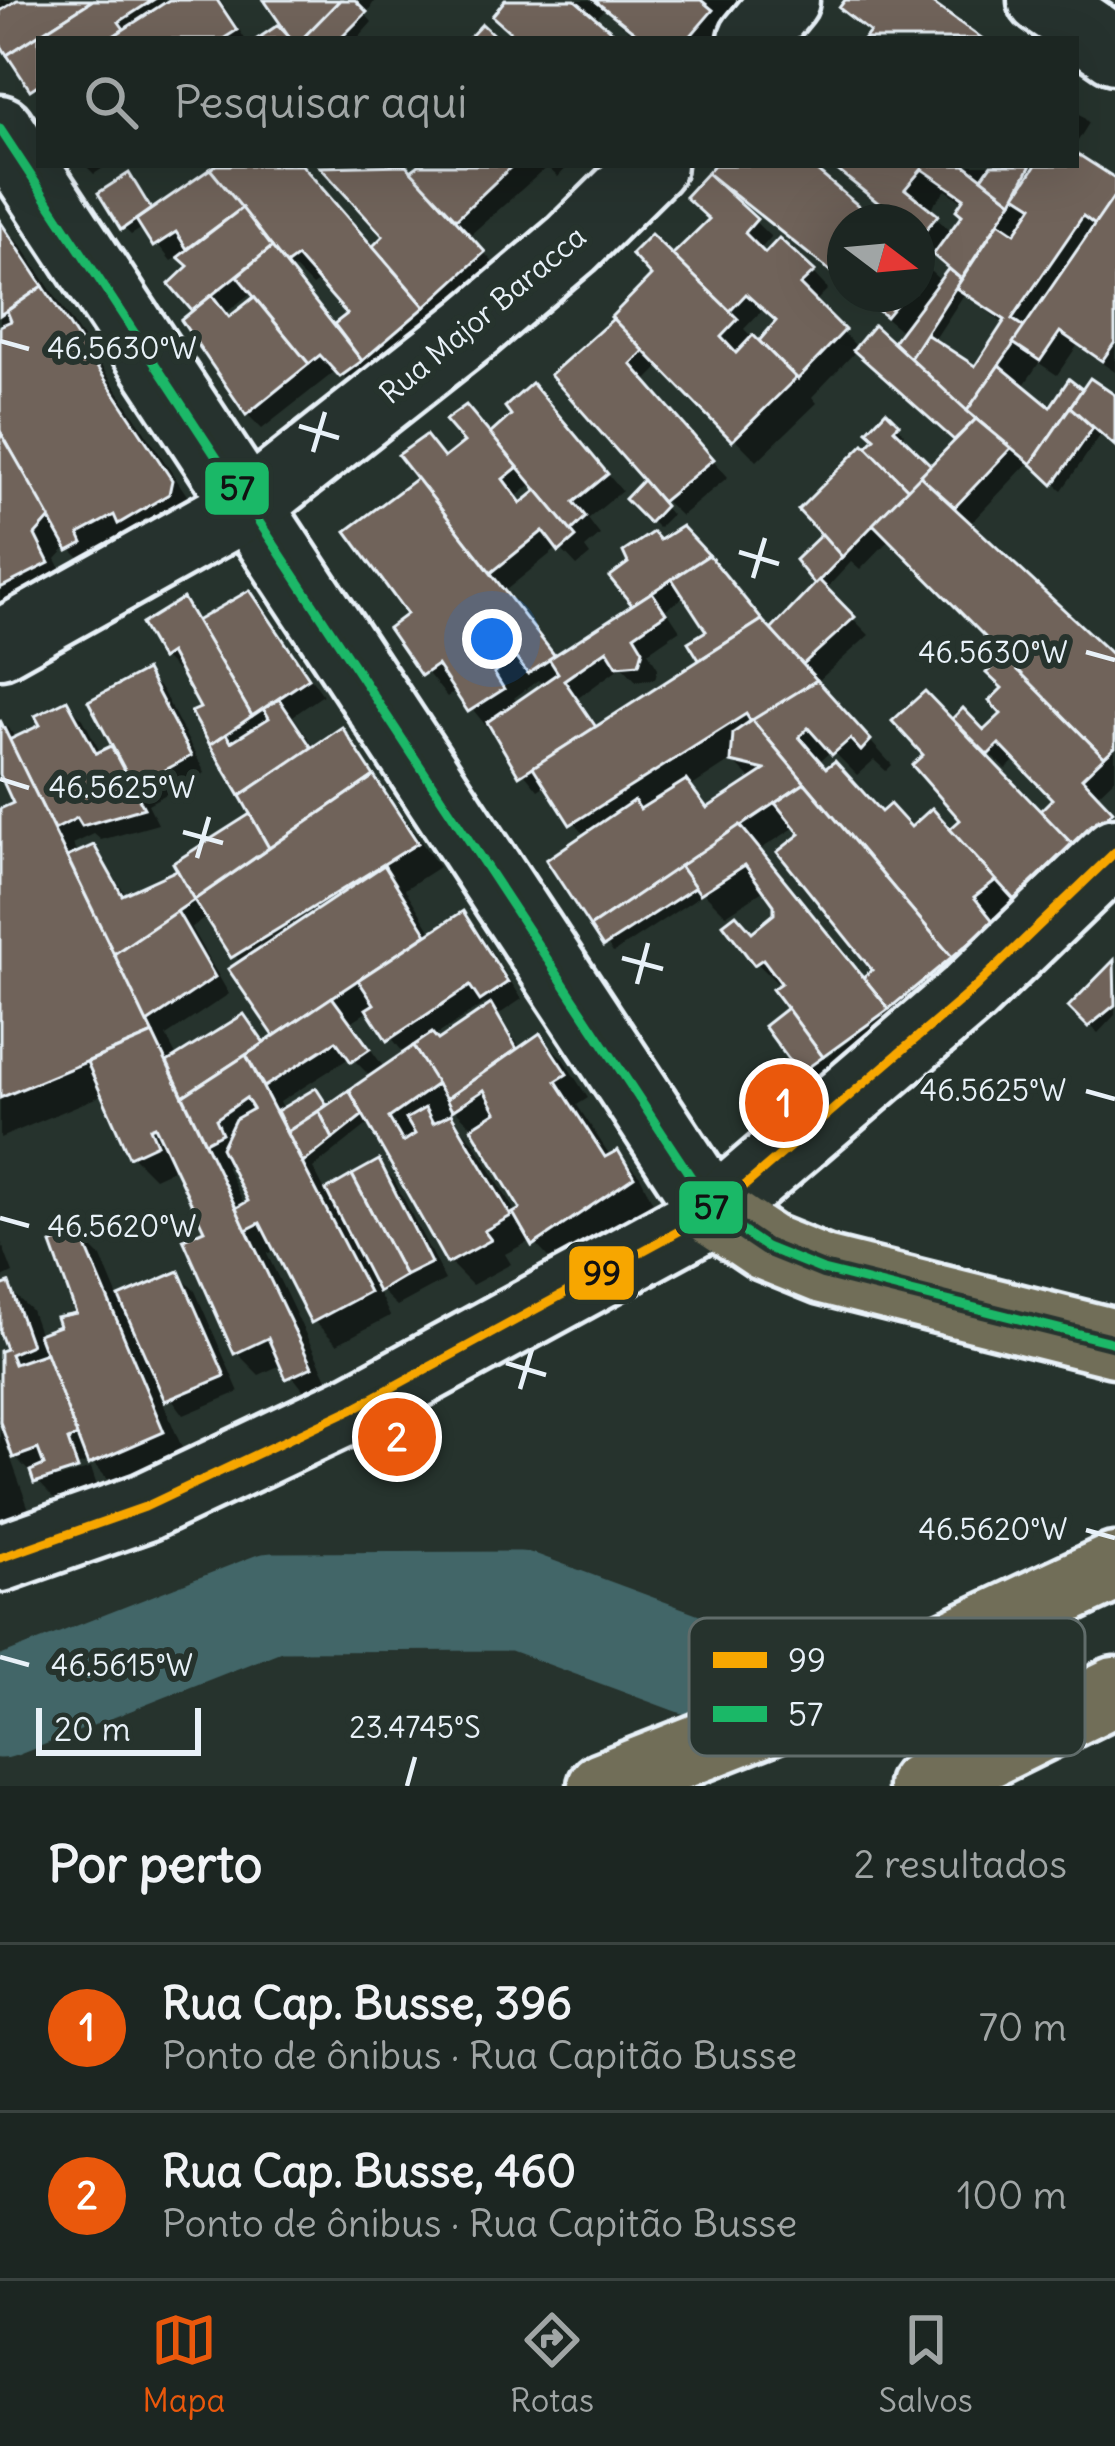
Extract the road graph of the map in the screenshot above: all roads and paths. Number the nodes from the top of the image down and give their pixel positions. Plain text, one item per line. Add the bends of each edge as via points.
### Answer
1 (785, 0) edge
2 (1042, 0) edge
3 (756, 36) edge
4 (1115, 50) edge
5 (0, 129) edge
6 (649, 168) edge
7 (250, 504) junction
8 (0, 644) edge
9 (1115, 852) edge
10 (714, 1212) junction
11 (1115, 1342) edge
12 (0, 1558) edge
13 (1115, 1567) edge
14 (1005, 1618) edge
15 (1115, 1691) edge
16 (1085, 1706) edge
17 (689, 1752) edge
18 (983, 1756) edge
19 (602, 1786) edge
20 (922, 1786) edge

1 - 3 street
2 - 4 street
5 - 7 street
6 - 7 street, Rua Major Baracca via 489,315
7 - 8 street, Rua Major Baracca
7 - 10 street
9 - 10 street via 969,993
10 - 11 highway via 823,1270
10 - 12 street via 356,1407 145,1507
13 - 14 highway
15 - 16 highway
17 - 19 highway
18 - 20 highway

